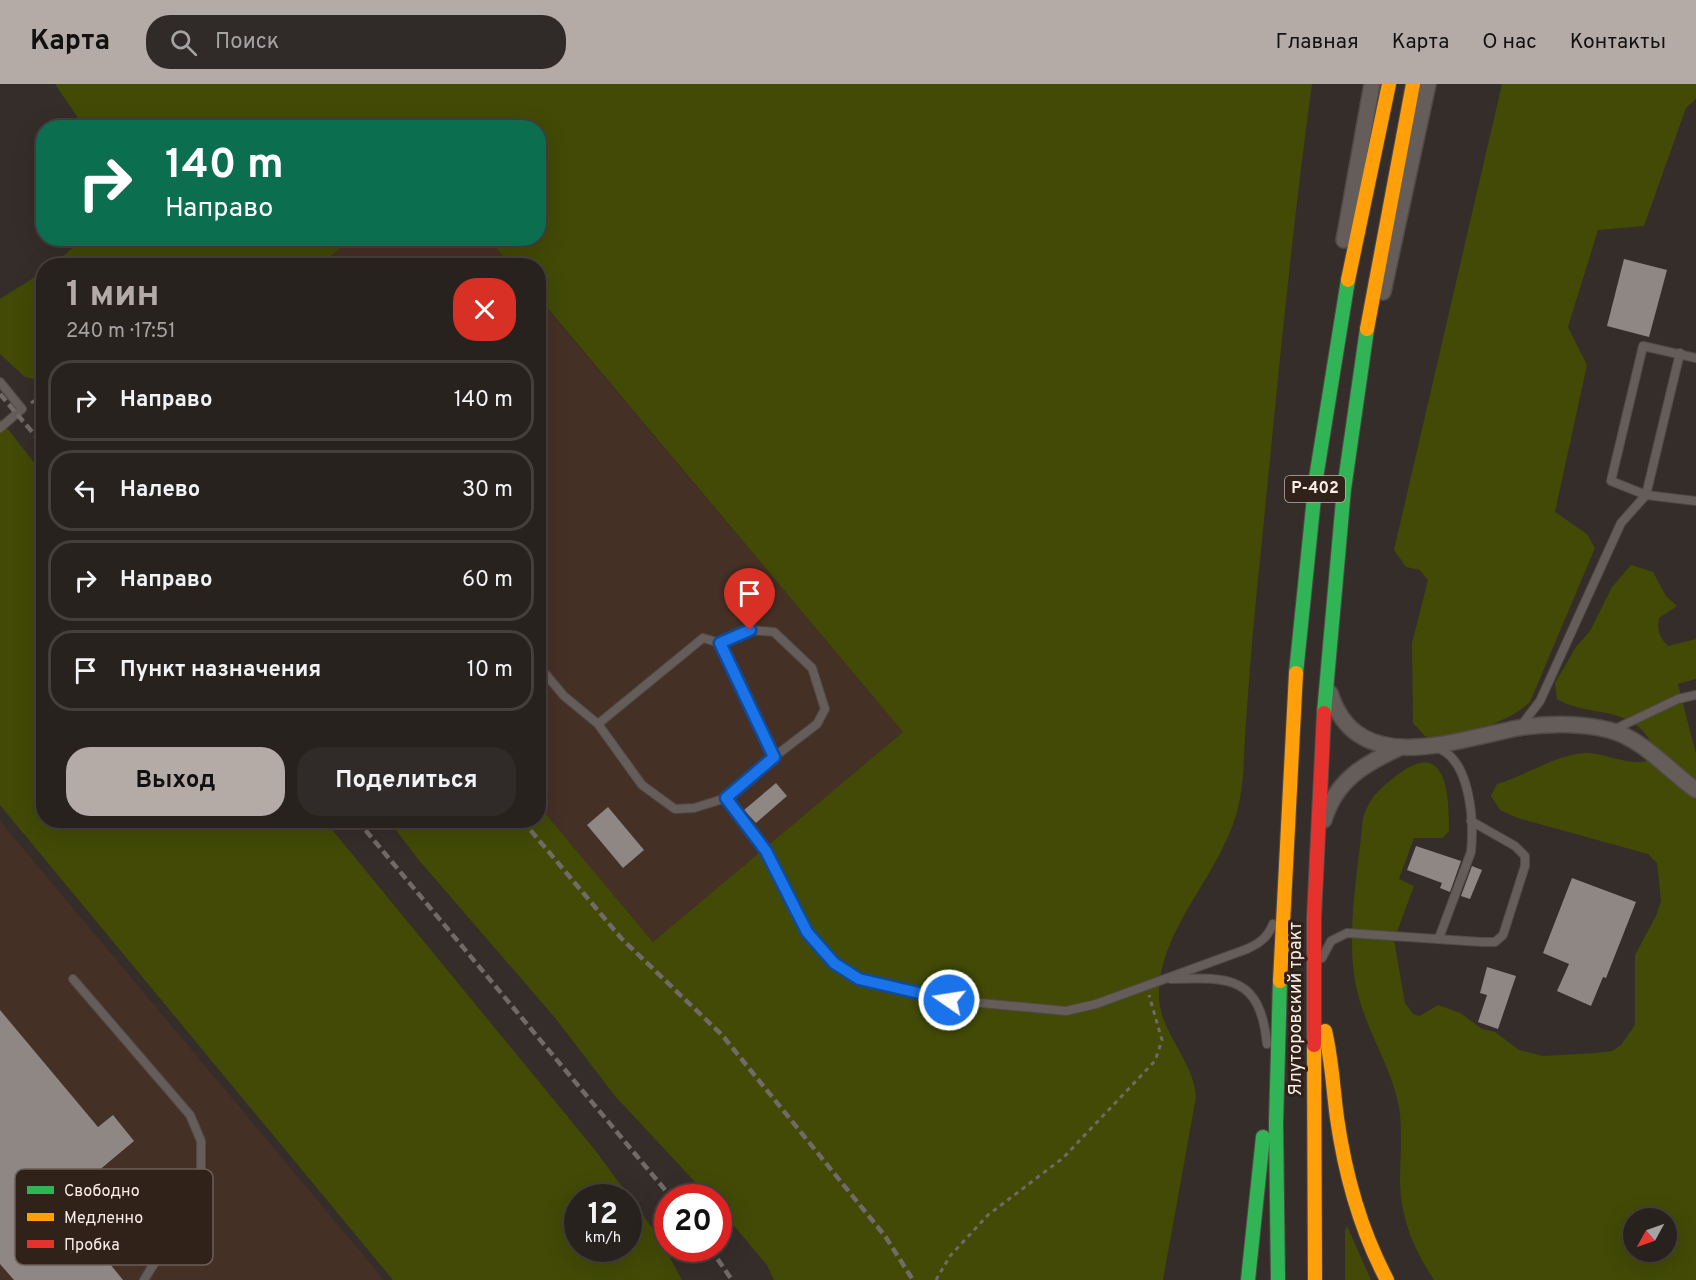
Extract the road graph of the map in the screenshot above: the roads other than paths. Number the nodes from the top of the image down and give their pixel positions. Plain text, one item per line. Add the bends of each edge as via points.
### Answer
1 (1372, 84) edge
2 (1389, 84) edge
3 (1413, 84) edge
4 (1428, 84) edge
5 (1680, 352) junction
6 (1696, 358) edge
7 (1331, 376) junction
8 (0, 382) edge
9 (1360, 382) junction
10 (0, 428) edge
11 (1696, 492) edge
12 (1646, 495) junction
13 (1695, 500) edge
14 (720, 643) junction
15 (546, 675) edge
16 (1327, 683) junction
17 (1696, 695) edge
18 (598, 724) junction
19 (1520, 727) junction
20 (1611, 730) junction
21 (1291, 738) junction
22 (1430, 745) junction
23 (1401, 747) junction
24 (774, 757) junction
25 (1696, 790) edge
26 (726, 798) junction
27 (1279, 816) dead end
28 (1471, 821) junction
29 (1317, 847) junction
30 (1273, 920) dead end
31 (1439, 938) junction
32 (1315, 974) junction
33 (73, 979) dead end
34 (1163, 979) junction
35 (1279, 986) junction
36 (1315, 993) junction
37 (1268, 1051) dead end
38 (1269, 1066) junction
39 (1276, 1162) junction
40 (201, 1169) edge
41 (153, 1265) edge
42 (144, 1280) edge
43 (1248, 1280) edge
44 (1278, 1280) edge
45 (1315, 1280) edge
46 (1387, 1280) edge

1 - 7 street via 1340,264
2 - 7 main road, Р-402
3 - 9 main road, Р-402 via 1380,249
4 - 9 street via 1390,266
5 - 6 lane
5 - 12 lane
5 - 12 lane via 1643,346 1611,481
7 - 21 main road, Р-402 via 1315,484
8 - 10 lane via 22,409
9 - 16 main road, Р-402
11 - 13 lane
12 - 13 lane
12 - 19 lane via 1621,523 1540,701
14 - 18 lane via 703,638
14 - 24 lane
14 - 24 lane via 750,630 774,632 812,668 825,709 817,724
15 - 18 lane via 564,696
16 - 23 street via 1336,712 1354,735
16 - 29 main road, Ялуторовский тракт / Р-402
17 - 20 lane via 1678,699
18 - 26 lane via 642,785 661,801 675,809 694,808
19 - 20 street
19 - 22 street
20 - 25 street via 1639,746
21 - 27 lane
21 - 35 main road, Ялуторовский тракт
22 - 23 street
22 - 28 lane via 1443,750 1462,774
23 - 29 street via 1372,760 1342,783 1333,796
24 - 26 lane
26 - 34 lane via 766,851 807,932 834,963 859,979 949,1000 1048,1011 1080,1008
28 - 31 lane via 1471,852
28 - 31 lane via 1515,846 1525,856 1525,866 1503,935 1495,942
29 - 32 main road, Ялуторовский тракт
30 - 34 lane via 1269,934 1260,943
31 - 32 lane via 1341,934 1328,945
32 - 36 main road, Ялуторовский тракт
33 - 40 lane via 190,1115 201,1141
34 - 37 lane via 1211,978 1244,988 1262,1011
35 - 38 main road
35 - 39 main road, Ялуторовский тракт
36 - 45 main road, Ялуторовский тракт
36 - 46 main road via 1329,1045 1339,1132 1349,1178 1373,1253
38 - 39 main road
38 - 43 main road
39 - 44 main road, Ялуторовский тракт
41 - 42 lane

